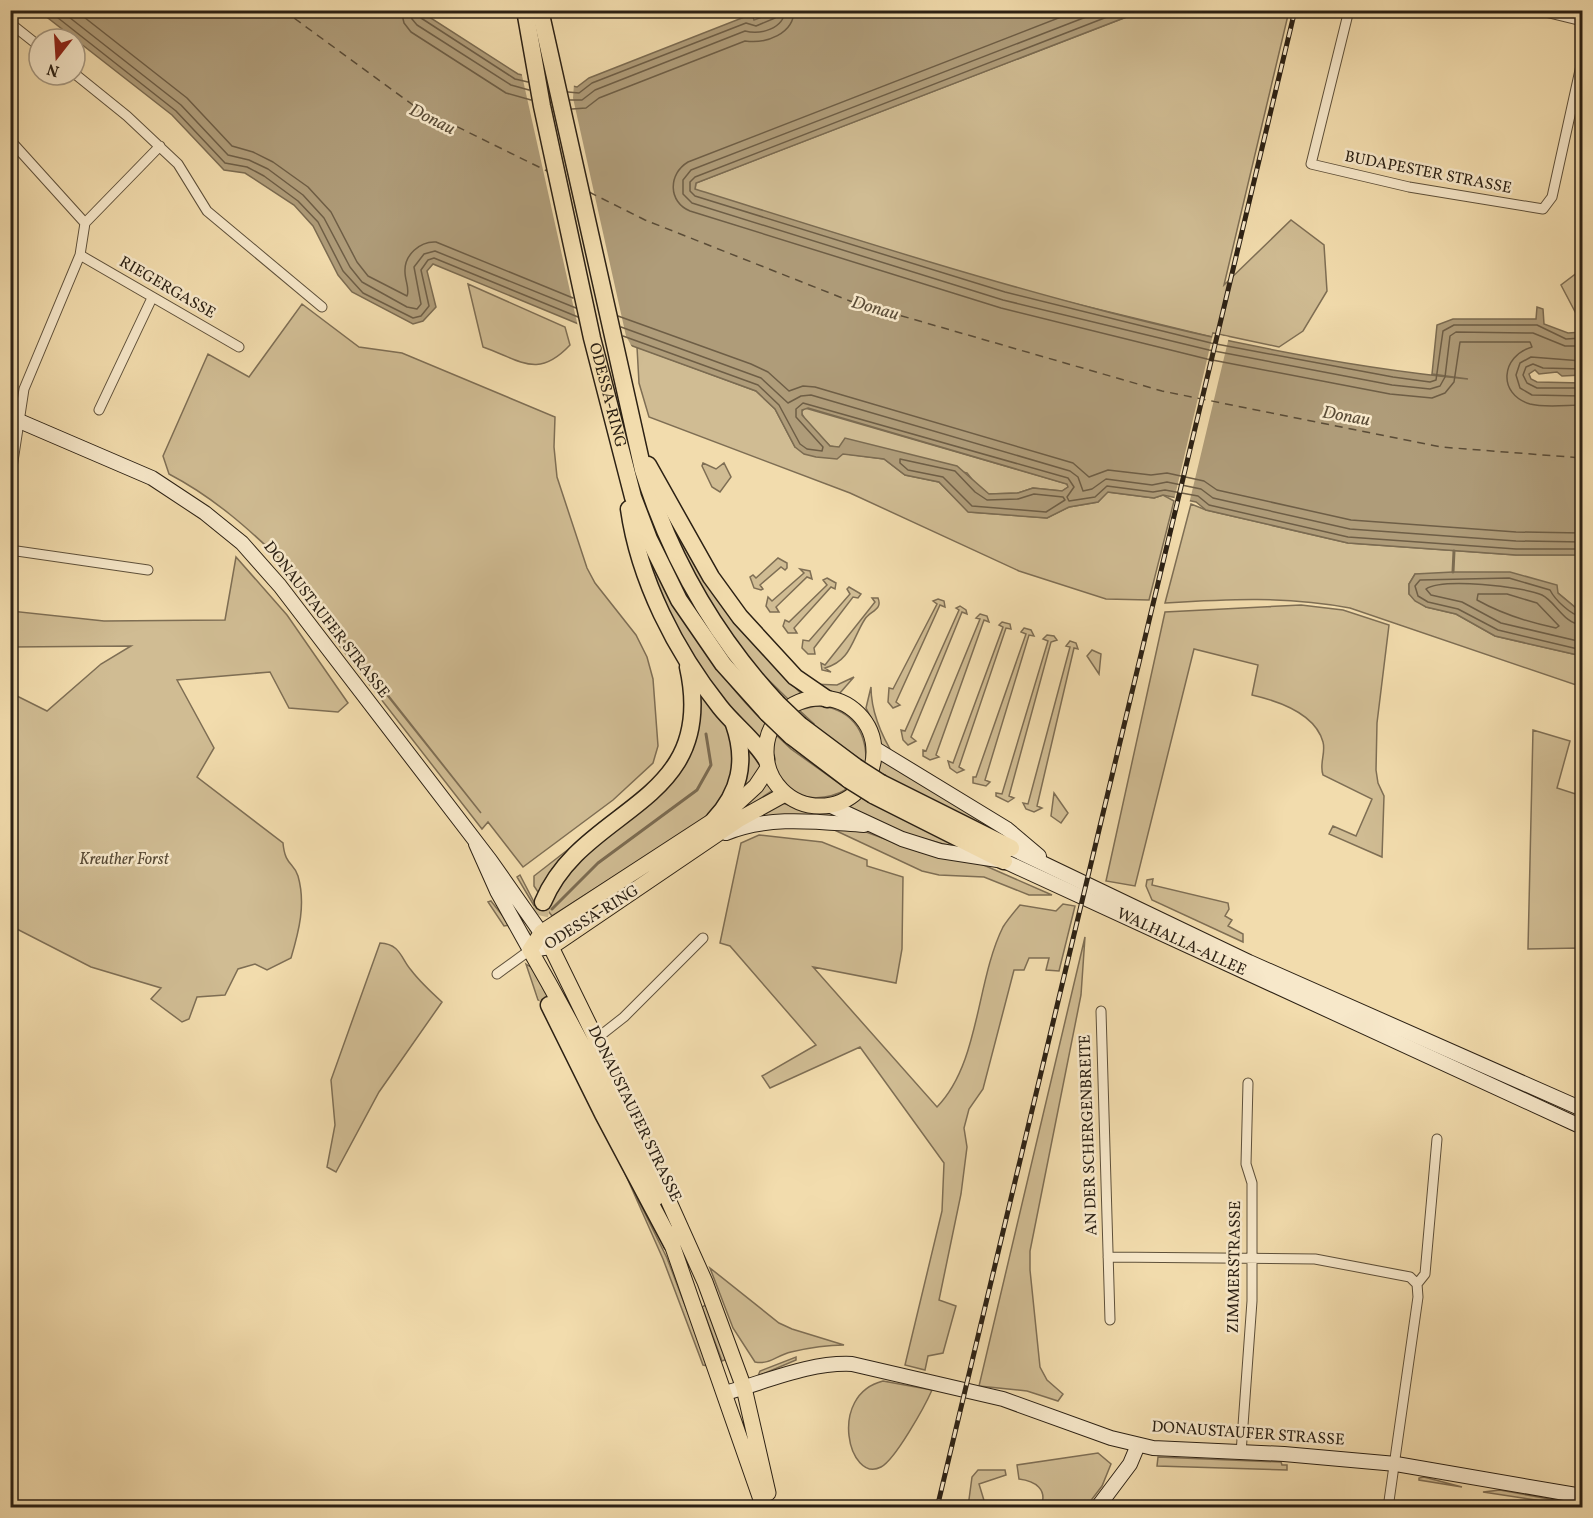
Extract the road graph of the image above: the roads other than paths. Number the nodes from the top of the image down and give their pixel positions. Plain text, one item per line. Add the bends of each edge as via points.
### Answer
1 (525, 10) edge
2 (540, 10) edge
3 (1349, 10) edge
4 (1537, 10) edge
5 (1582, 21) edge
6 (10, 23) edge
7 (27, 36) edge
8 (1582, 61) edge
9 (87, 84) edge
10 (10, 140) edge
11 (160, 146) junction
12 (85, 222) junction
13 (80, 255) junction
14 (152, 298) junction
15 (322, 307) dead end
16 (238, 347) dead end
17 (99, 410) dead end
18 (15, 419) edge
19 (13, 446) edge
20 (639, 451) junction
21 (624, 469) junction
22 (10, 481) edge
23 (10, 550) edge
24 (148, 570) dead end
25 (686, 658) junction
26 (827, 699) junction
27 (772, 708) junction
28 (733, 723) junction
29 (796, 730) joint
30 (874, 748) junction
31 (767, 764) junction
32 (785, 794) junction
33 (831, 806) junction
34 (870, 826) junction
35 (716, 828) junction
36 (476, 844) junction
37 (1007, 855) junction
38 (1055, 869) junction
39 (543, 902) tunnel mouth
40 (542, 932) junction
41 (703, 938) dead end
42 (551, 947) junction
43 (530, 950) junction
44 (497, 974) dead end
45 (549, 1005) tunnel mouth
46 (1101, 1011) dead end
47 (596, 1038) junction
48 (1248, 1083) dead end
49 (1582, 1109) edge
50 (1582, 1127) edge
51 (1437, 1139) dead end
52 (672, 1244) junction
53 (1108, 1257) junction
54 (1252, 1258) junction
55 (1417, 1284) junction
56 (710, 1296) junction
57 (695, 1303) junction
58 (1110, 1320) dead end
59 (744, 1388) junction
60 (725, 1393) junction
61 (1138, 1445) junction
62 (1241, 1453) junction
63 (1396, 1464) junction
64 (1582, 1496) edge
65 (764, 1508) edge
66 (772, 1508) edge
67 (1097, 1508) edge
68 (1388, 1508) edge

1 - 21 highway, ODESSA-RING via 589,326
2 - 20 highway, ODESSA-RING
3 - 8 street, BUDAPESTER STRASSE via 1311,164 1409,187 1543,209 1552,197
4 - 5 street
6 - 7 street
9 - 11 street
10 - 12 street
11 - 12 street
11 - 15 street via 178,164 207,211
12 - 13 street
13 - 14 street, RIEGERGASSE
13 - 18 street via 28,376
14 - 16 street, RIEGERGASSE
14 - 17 street
18 - 19 street
18 - 36 main road, DONAUSTAUFER STRASSE via 152,478 242,543 280,586
19 - 22 street
20 - 26 highway via 711,577 740,617 795,677
20 - 27 highway, ODESSA-RING via 663,529 696,596
21 - 25 highway via 641,560
21 - 27 highway, ODESSA-RING via 649,539 679,600 723,664
23 - 24 street
25 - 28 highway
25 - 39 highway via 691,681 691,716 686,740 673,768 654,792 574,853 559,871
26 - 30 main road via 852,709 863,720
26 - 31 main road via 799,702 777,719 768,738
27 - 29 highway, ODESSA-RING, bridge
28 - 31 highway
28 - 35 highway via 741,752 739,778
29 - 37 highway, WALHALLA-ALLEE, bridge via 877,789
30 - 33 main road via 873,764 863,785
30 - 38 main road via 1007,829
31 - 32 main road
31 - 35 main road, ODESSA-RING via 748,795
32 - 33 main road via 814,806
32 - 35 main road, ODESSA-RING
33 - 34 main road
34 - 35 main road via 768,822
34 - 37 main road via 940,851
35 - 40 main road, ODESSA-RING
35 - 42 main road, ODESSA-RING
36 - 40 main road, DONAUSTAUFER STRASSE
36 - 43 main road, DONAUSTAUFER STRASSE
37 - 38 main road, WALHALLA-ALLEE
37 - 50 main road, WALHALLA-ALLEE
38 - 49 main road, WALHALLA-ALLEE via 1249,962
40 - 42 main road, DONAUSTAUFER STRASSE
40 - 43 main road, ODESSA-RING
41 - 47 street, DONAUSTAUFER STRASSE via 624,1017
42 - 43 main road, ODESSA-RING
42 - 47 main road, DONAUSTAUFER STRASSE
43 - 44 street
43 - 52 main road, DONAUSTAUFER STRASSE via 638,1158
45 - 52 highway
46 - 53 street, AN DER SCHERGENBREITE
47 - 56 main road, DONAUSTAUFER STRASSE
48 - 54 street, ZIMMERSTRASSE via 1246,1164 1252,1183
51 - 55 street via 1425,1274
52 - 57 main road, DONAUSTAUFER STRASSE
53 - 54 street, AN DER SCHERGENBREITE
53 - 58 street, AN DER SCHERGENBREITE
54 - 55 street, AN DER SCHERGENBREITE via 1315,1258 1405,1274
54 - 62 street, ZIMMERSTRASSE
55 - 63 street
56 - 57 main road
56 - 59 main road, DONAUSTAUFER STRASSE
57 - 60 main road, DONAUSTAUFER STRASSE
59 - 60 main road, DONAUSTAUFER STRASSE
59 - 61 main road, DONAUSTAUFER STRASSE via 830,1364 852,1364 1003,1399
59 - 66 main road
60 - 65 main road
61 - 62 main road, DONAUSTAUFER STRASSE
61 - 67 main road via 1130,1464
62 - 63 main road, DONAUSTAUFER STRASSE
63 - 64 main road, DONAUSTAUFER STRASSE
63 - 68 street

